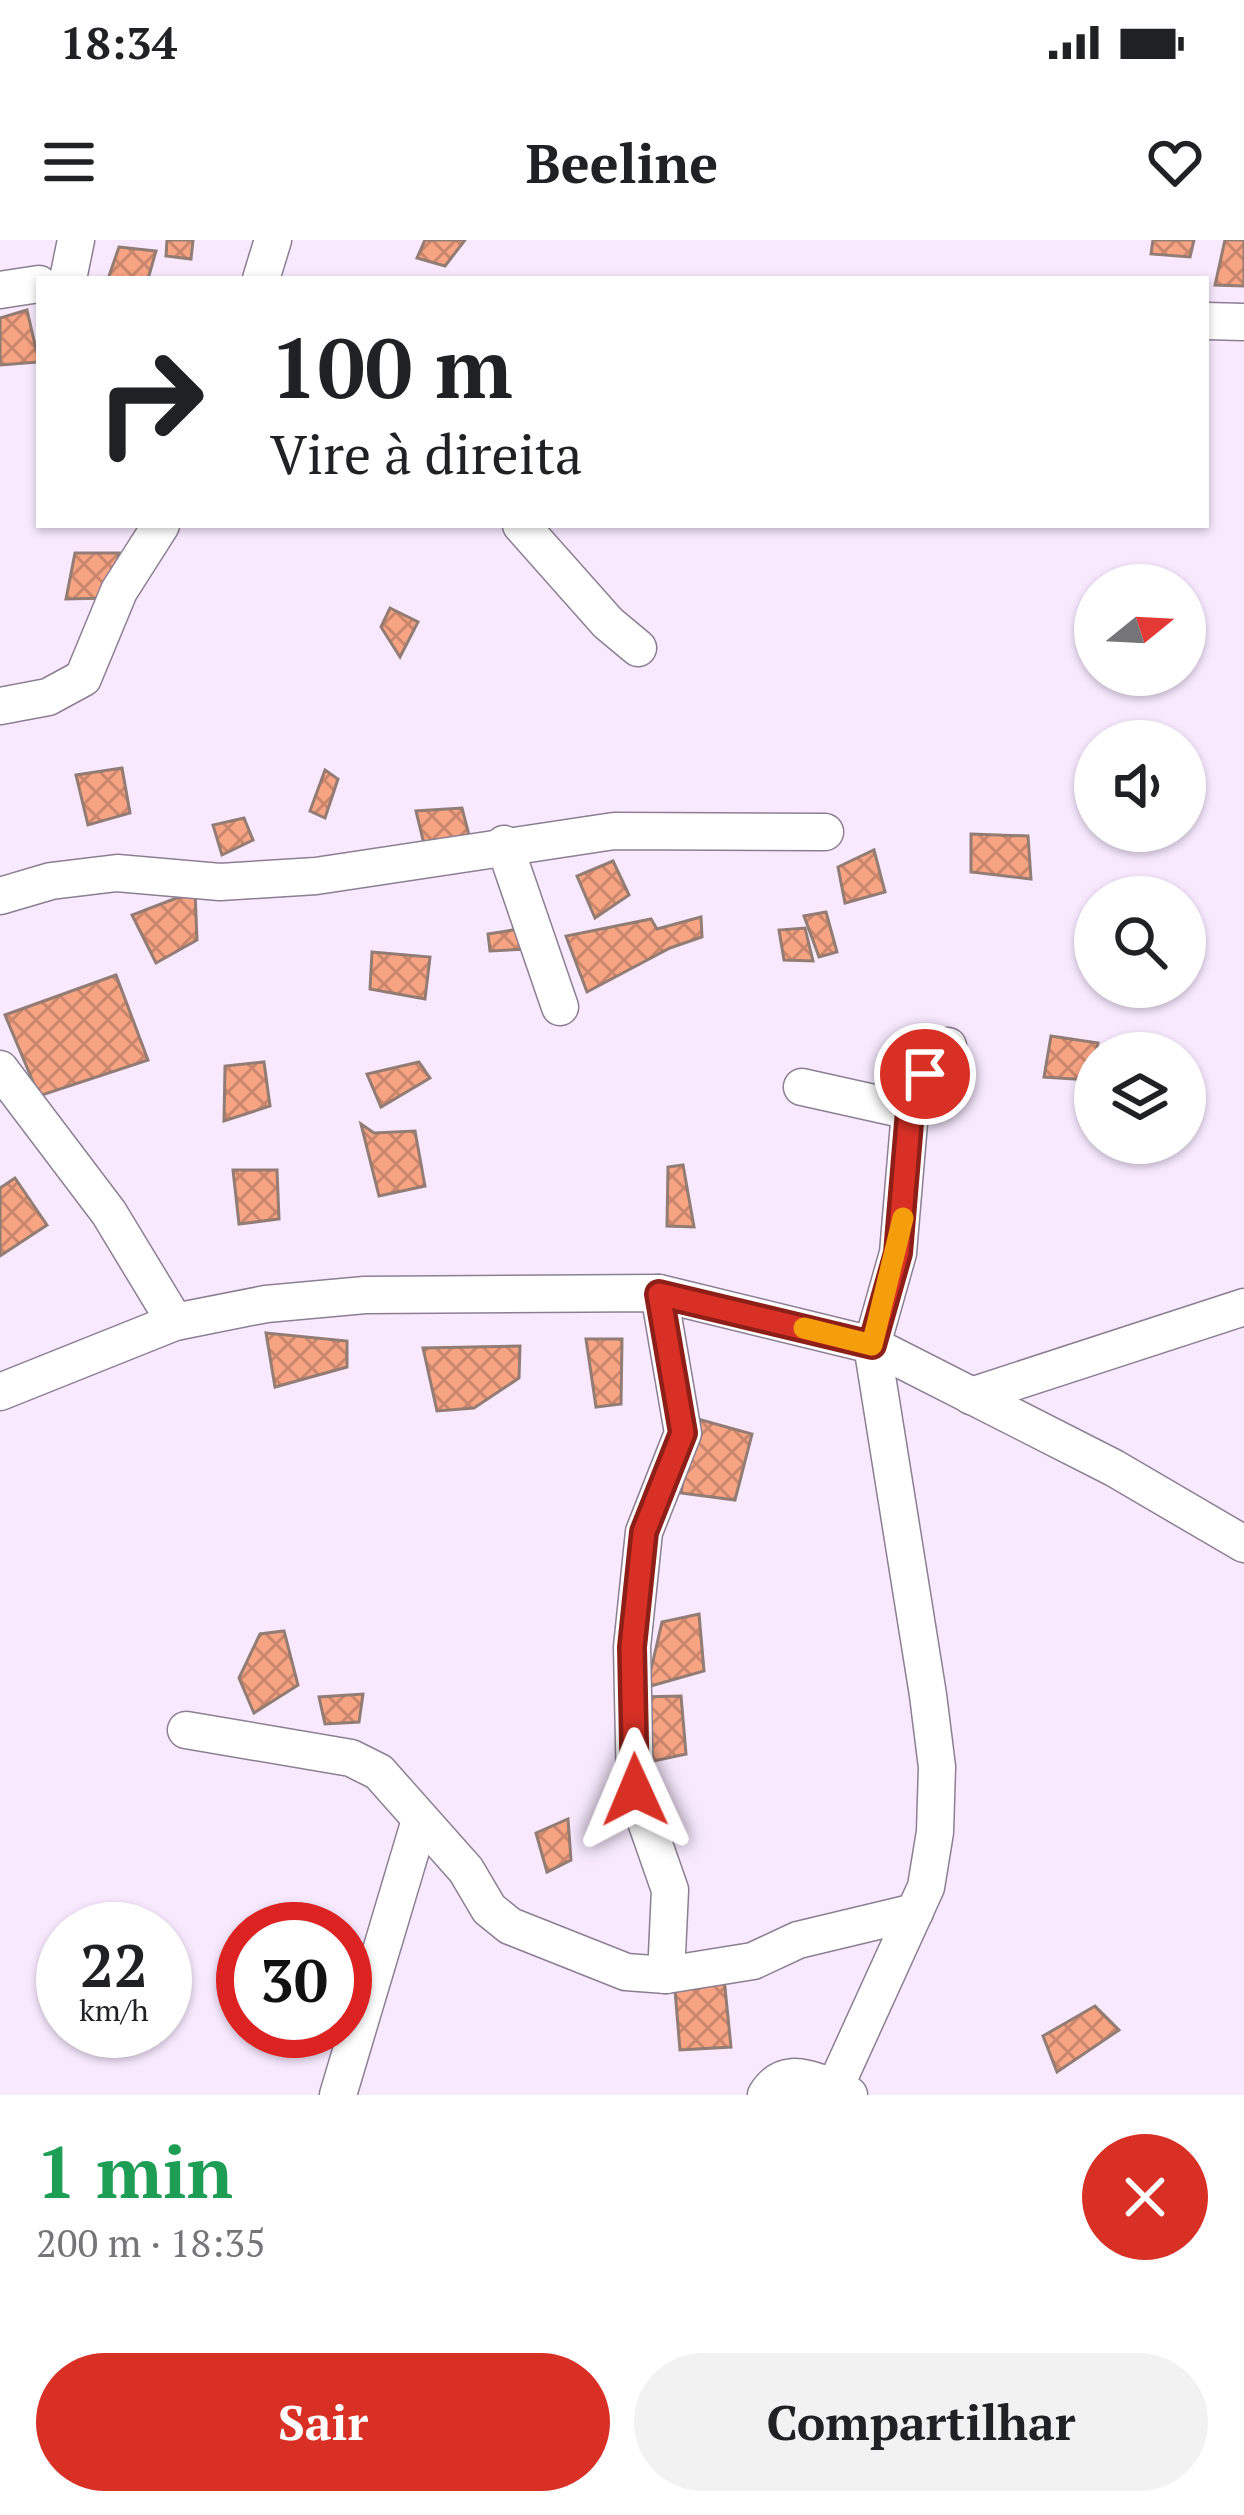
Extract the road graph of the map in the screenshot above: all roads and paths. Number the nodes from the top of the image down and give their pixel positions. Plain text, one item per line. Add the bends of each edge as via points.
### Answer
1 (76, 240) edge
2 (273, 240) edge
3 (69, 276) edge
4 (262, 276) edge
5 (36, 284) edge
6 (0, 290) edge
7 (1209, 321) edge
8 (1244, 322) edge
9 (158, 528) edge
10 (524, 528) edge
11 (638, 648) dead end
12 (0, 706) edge
13 (825, 832) dead end
14 (504, 844) junction
15 (0, 896) edge
16 (560, 1007) dead end
17 (948, 1046) dead end
18 (0, 1069) edge
19 (802, 1088) dead end
20 (910, 1111) junction
21 (659, 1294) junction
22 (1244, 1307) edge
23 (175, 1322) junction
24 (872, 1345) junction
25 (0, 1392) edge
26 (971, 1396) junction
27 (1244, 1544) edge
28 (186, 1730) dead end
29 (421, 1820) junction
30 (915, 1912) junction
31 (666, 1976) junction
32 (842, 2091) edge
33 (338, 2095) edge
34 (766, 2095) edge

1 - 3 street
2 - 4 street
5 - 6 street
7 - 8 street
9 - 12 street via 119,591 82,678 47,698
10 - 11 street
13 - 14 street via 614,831
14 - 15 street via 281,879 117,873
14 - 16 street
17 - 20 street
18 - 23 street via 109,1213
19 - 20 street
20 - 24 street via 898,1253
21 - 23 street via 365,1295
21 - 24 street
21 - 31 street via 683,1433 644,1532 632,1647 635,1790 670,1890
22 - 26 street
23 - 25 street
24 - 26 street
24 - 30 street via 937,1767 935,1832
26 - 27 street
28 - 29 street via 351,1758 379,1772
29 - 31 street via 510,1926 626,1972
29 - 33 street
30 - 31 street via 798,1940 752,1961
30 - 32 street
32 - 34 street via 790,2075

